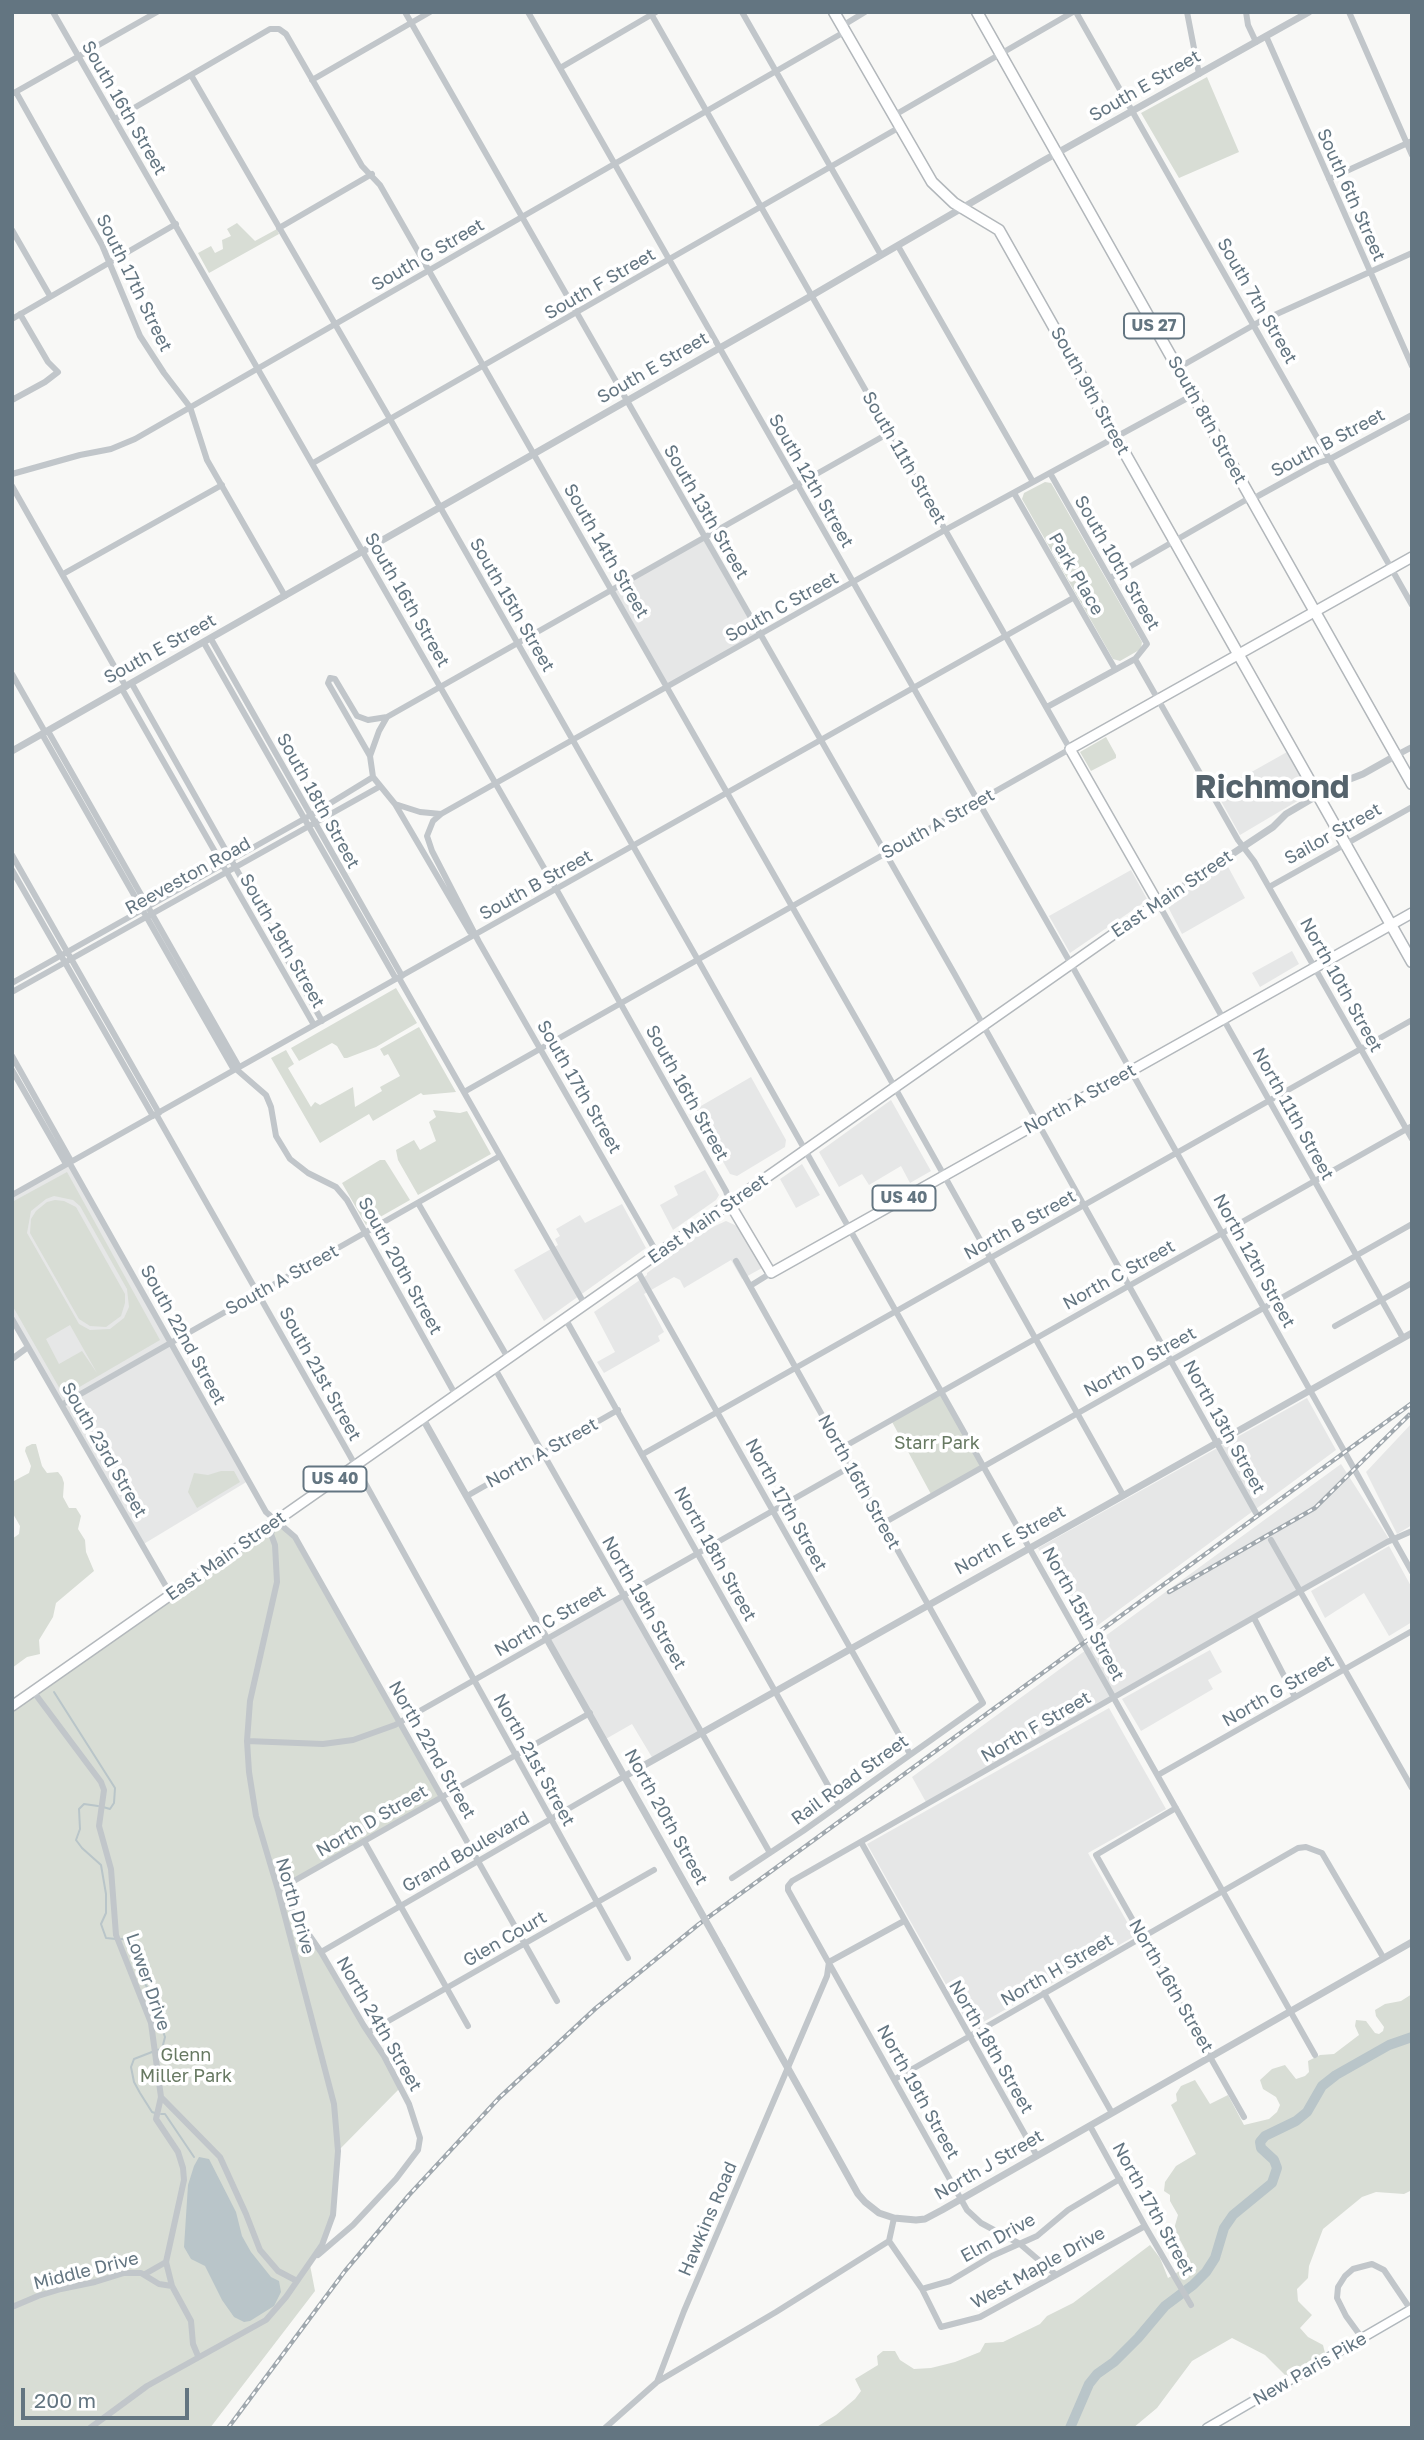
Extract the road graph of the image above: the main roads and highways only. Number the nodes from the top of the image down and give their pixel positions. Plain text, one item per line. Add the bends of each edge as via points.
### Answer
1 (834, 12) edge
2 (977, 12) edge
3 (1412, 557) edge
4 (1315, 611) junction
5 (1239, 654) junction
6 (1070, 749) joint
7 (1412, 785) edge
8 (1158, 904) joint
9 (1412, 913) edge
10 (1391, 925) junction
11 (1412, 962) edge
12 (730, 1204) junction
13 (12, 1706) edge
14 (1412, 2309) edge
15 (1207, 2428) edge

1 - 5 highway, South 9th Street via 932,182 944,196 999,230
2 - 4 highway, South 8th Street / US 27
3 - 4 main road, South A Street
4 - 5 main road, South A Street
4 - 7 highway, South 8th Street / US 27
5 - 6 main road, South A Street
5 - 10 highway, South 9th Street
6 - 8 main road, South 11th Street
8 - 12 main road, East Main Street / US 40
9 - 10 main road, North A Street / US 40
10 - 11 highway, South 9th Street
10 - 12 main road, North A Street / US 40 via 771,1273
12 - 13 main road, East Main Street / US 40
14 - 15 main road, New Paris Pike

